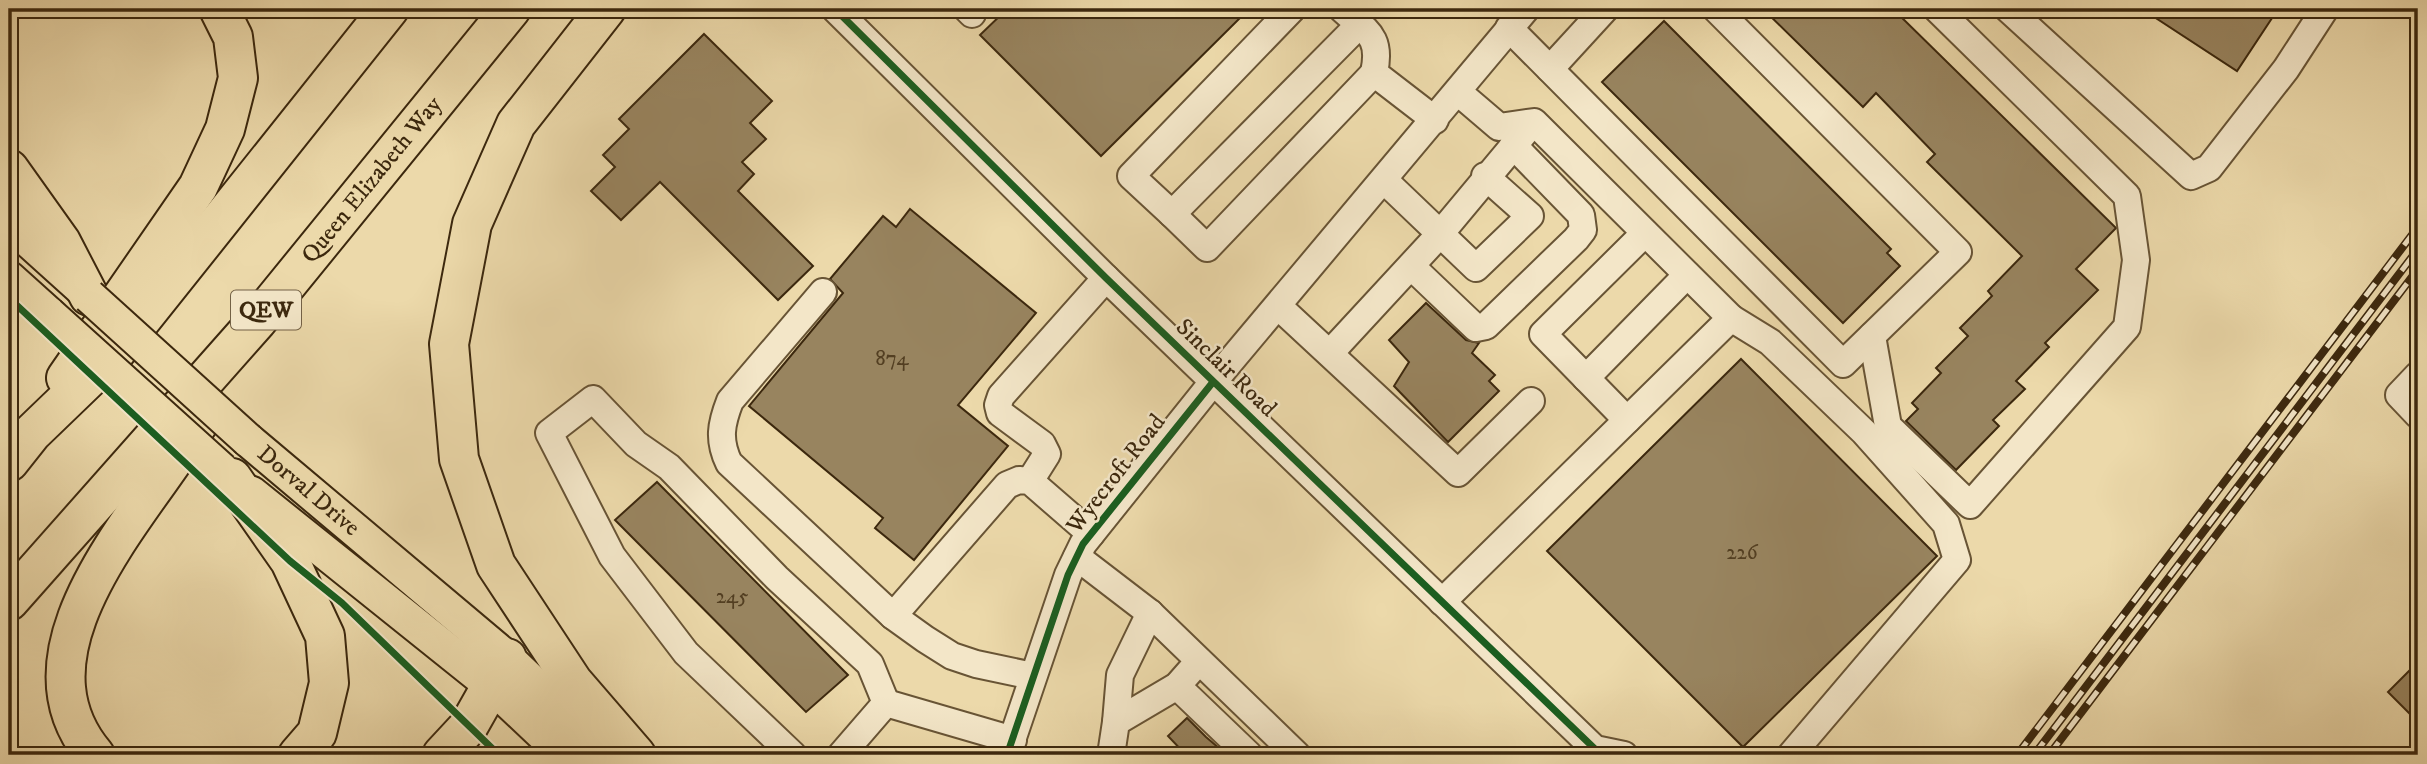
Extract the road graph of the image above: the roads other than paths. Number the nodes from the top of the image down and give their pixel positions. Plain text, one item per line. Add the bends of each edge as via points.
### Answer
1 (219, 9) edge
2 (390, 9) edge
3 (511, 9) edge
4 (606, 9) edge
5 (835, 9) edge
6 (1292, 9) edge
7 (1605, 9) edge
8 (1716, 9) edge
9 (1937, 9) edge
10 (2008, 9) edge
11 (2325, 9) edge
12 (1350, 17) edge
13 (1518, 18) edge
14 (1550, 69) junction
15 (1374, 73) junction
16 (1458, 92) junction
17 (1435, 120) junction
18 (1534, 122) junction
19 (1513, 145) junction
20 (9, 169) edge
21 (1485, 176) junction
22 (1385, 181) junction
23 (1172, 214) junction
24 (9, 223) edge
25 (1645, 233) junction
26 (1440, 234) junction
27 (1411, 266) junction
28 (1687, 275) junction
29 (9, 278) edge
30 (1107, 278) junction
31 (823, 292) dead end
32 (89, 296) junction
33 (1279, 306) junction
34 (1731, 318) junction
35 (257, 321) junction
36 (1872, 336) junction
37 (1330, 353) junction
38 (2418, 375) edge
39 (1586, 378) junction
40 (1213, 382) junction
41 (1531, 401) dead end
42 (2418, 415) edge
43 (1627, 420) junction
44 (20, 447) edge
45 (227, 474) junction
46 (1030, 481) junction
47 (1091, 534) junction
48 (1077, 557) junction
49 (9, 601) edge
50 (1442, 602) junction
51 (1150, 613) junction
52 (893, 616) junction
53 (1199, 661) junction
54 (499, 672) junction
55 (1033, 676) junction
56 (1177, 687) junction
57 (886, 703) junction
58 (1116, 722) junction
59 (1010, 748) edge
60 (95, 755) edge
61 (298, 755) edge
62 (442, 755) edge
63 (565, 755) edge
64 (608, 755) edge
65 (636, 755) edge
66 (793, 755) edge
67 (841, 755) edge
68 (1111, 755) edge
69 (1249, 755) edge
70 (1297, 755) edge
71 (1624, 755) edge
72 (1790, 755) edge

1 - 44 highway via 233,37 238,78 225,129 198,187
2 - 44 highway via 114,354
3 - 35 highway, Queen Elizabeth Way / QEW
4 - 65 highway via 516,124 472,224 449,344 459,459 496,565 573,682
5 - 30 street, Sinclair Road
6 - 23 street via 1131,176
7 - 14 street
8 - 36 street via 1958,252
9 - 36 street via 2127,196 2136,260 2127,327 1970,506 1888,426
10 - 11 street via 2191,176 2209,168 2286,69
12 - 15 street via 1374,38 1378,52
12 - 23 street
13 - 14 street
13 - 16 street, Wyecroft Road
14 - 36 street via 1843,365
15 - 17 street
15 - 23 street via 1206,248
16 - 17 street, Wyecroft Road
16 - 18 street via 1499,127
17 - 22 street, Wyecroft Road
18 - 19 street
18 - 25 street
19 - 21 street
19 - 27 street via 1581,215 1583,230 1576,239 1486,326 1476,328
20 - 32 highway via 61,242
21 - 26 street
21 - 26 street via 1530,216 1476,268
22 - 26 street
22 - 33 street, Wyecroft Road
24 - 32 main road, Dorval Drive
25 - 28 street
25 - 39 street via 1543,334
26 - 27 street
27 - 37 street
28 - 34 street
28 - 39 street
29 - 45 main road, Dorval Drive, bridge
30 - 40 street, Sinclair Road
30 - 46 street via 1001,396 1000,414 1042,444 1047,454
31 - 52 street via 730,401 721,423 721,447 729,463
32 - 54 main road, Dorval Drive, bridge
33 - 37 street
33 - 40 street, Wyecroft Road
34 - 43 street
34 - 72 street via 1770,342 1864,432 1946,524 1957,559
35 - 49 highway, Queen Elizabeth Way / QEW
35 - 60 highway via 186,446 106,558 75,619 65,680 78,735
37 - 41 street via 1458,472
38 - 42 street via 2399,395
39 - 43 street
40 - 47 street, Wyecroft Road
40 - 50 street, Sinclair Road
43 - 50 street
45 - 54 main road, Dorval Drive
45 - 61 highway via 290,561 325,636 329,684 317,733
46 - 47 street
46 - 52 street via 1007,485
47 - 48 street, Wyecroft Road
48 - 51 street
48 - 55 street, Wyecroft Road
50 - 71 street, Sinclair Road via 1595,749
51 - 53 street
51 - 58 street via 1120,675
52 - 55 street via 952,656
53 - 56 street
53 - 70 street
54 - 62 highway via 468,727
54 - 63 main road, Dorval Drive
54 - 64 main road, Dorval Drive
55 - 59 street, Wyecroft Road
56 - 58 street
56 - 69 street
57 - 59 street
57 - 66 street via 870,664 593,399 549,433 612,556 686,653
57 - 67 street
58 - 68 street

